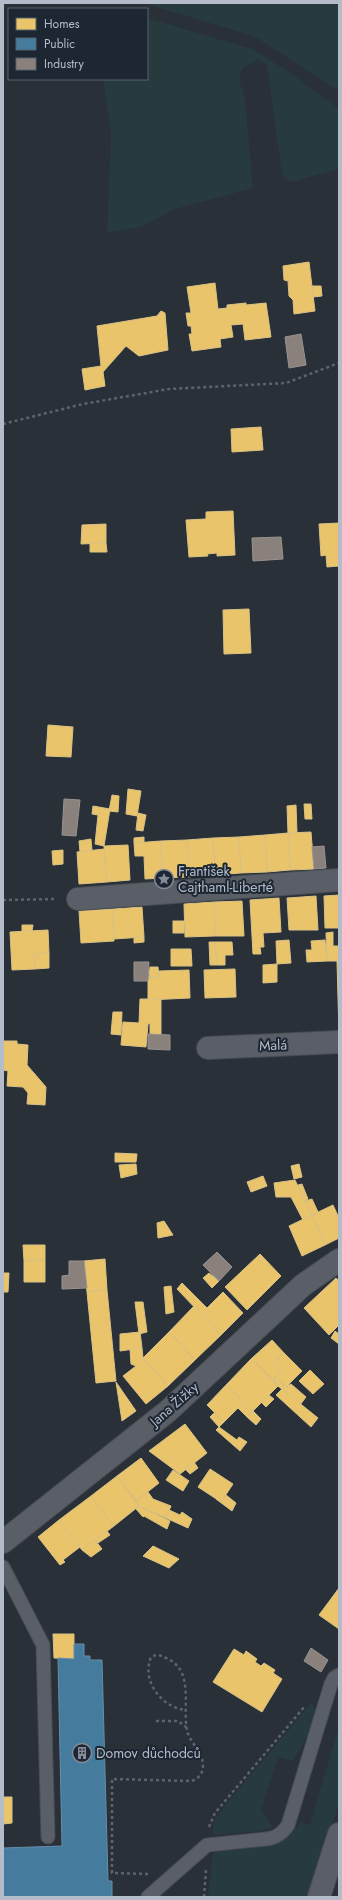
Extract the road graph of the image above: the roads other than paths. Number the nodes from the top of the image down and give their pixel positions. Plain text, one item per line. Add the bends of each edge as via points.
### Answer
1 (339, 880) edge
2 (78, 899) road end
3 (339, 1042) edge
4 (208, 1048) dead end
5 (339, 1260) edge
6 (3, 1542) edge
7 (3, 1567) edge
8 (339, 1675) edge
9 (339, 1834) edge
10 (48, 1837) dead end
11 (148, 1897) edge
12 (319, 1897) edge

1 - 2 street
3 - 4 street, Malá
5 - 6 street, Jana Žižky via 302,1285 168,1411
7 - 10 lane via 43,1645
8 - 11 lane via 331,1684 284,1832 274,1838 207,1845
9 - 12 street

